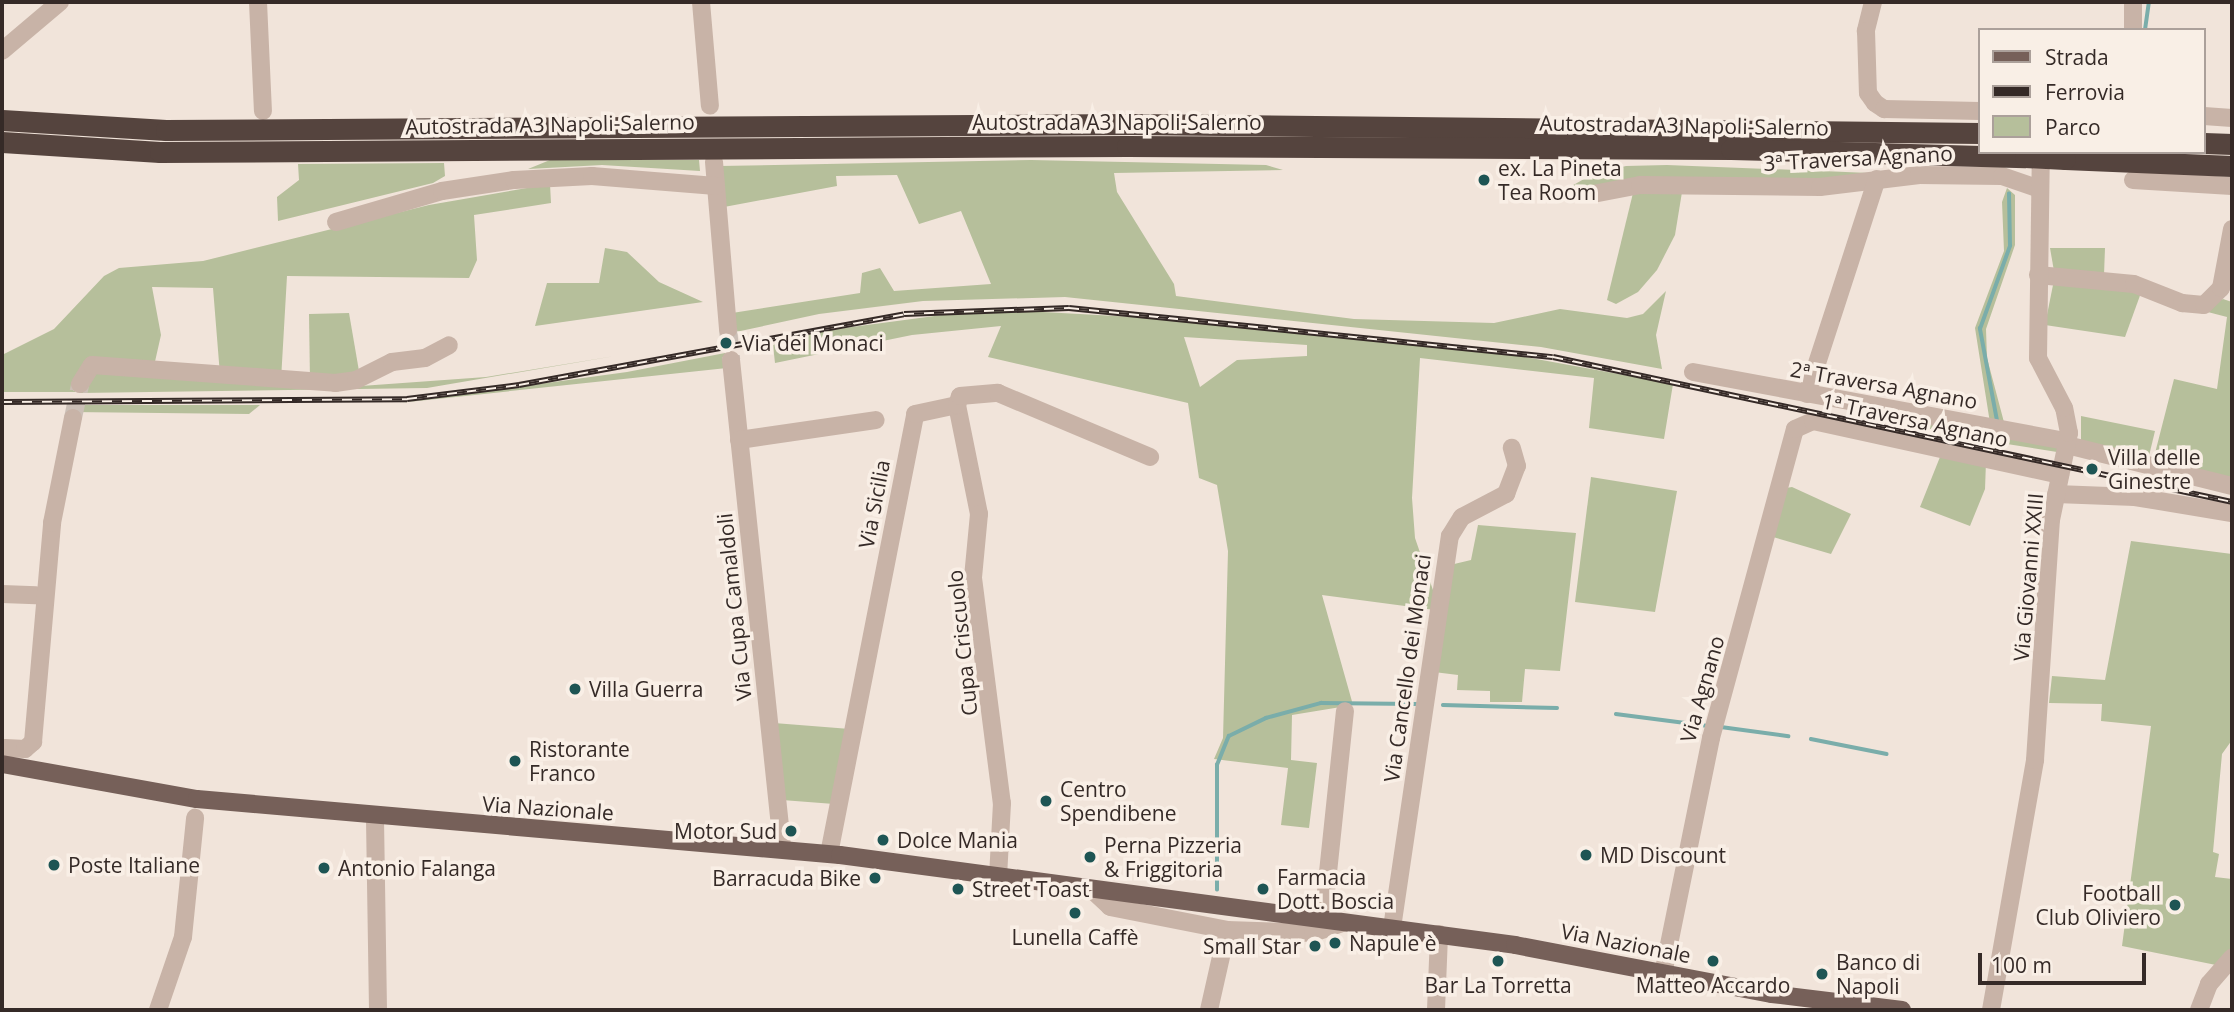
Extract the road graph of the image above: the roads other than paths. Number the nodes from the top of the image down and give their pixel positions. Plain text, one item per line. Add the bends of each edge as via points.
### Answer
1 (60, 2) edge
2 (258, 2) edge
3 (701, 2) edge
4 (1873, 2) edge
5 (2133, 2) edge
6 (2133, 28) edge
7 (2, 51) edge
8 (710, 106) dead end
9 (263, 111) dead end
10 (1979, 111) edge
11 (2206, 116) edge
12 (2232, 118) edge
13 (2, 120) edge
14 (1979, 133) edge
15 (2, 142) edge
16 (2206, 143) edge
17 (2232, 144) edge
18 (1979, 154) edge
19 (1984, 154) edge
20 (2033, 155) edge
21 (714, 162) dead end
22 (2232, 166) edge
23 (1877, 180) junction
24 (2133, 180) dead end
25 (716, 186) junction
26 (2232, 186) edge
27 (2040, 189) junction
28 (1593, 194) dead end
29 (336, 222) dead end
30 (2232, 229) edge
31 (2038, 275) junction
32 (728, 330) tunnel mouth
33 (449, 345) dead end
34 (731, 360) tunnel mouth
35 (1693, 372) dead end
36 (80, 384) tunnel mouth
37 (1807, 394) junction
38 (957, 405) junction
39 (73, 418) tunnel mouth
40 (876, 419) dead end
41 (1801, 422) joint
42 (739, 440) junction
43 (2067, 443) junction
44 (1512, 448) dead end
45 (1150, 457) dead end
46 (2060, 475) junction
47 (2232, 486) edge
48 (2056, 494) junction
49 (2232, 513) edge
50 (2, 594) edge
51 (36, 595) dead end
52 (1345, 711) dead end
53 (2, 761) edge
54 (196, 810) junction
55 (375, 818) junction
56 (782, 849) junction
57 (829, 854) junction
58 (998, 877) junction
59 (1091, 889) junction
60 (1323, 920) junction
61 (1342, 923) junction
62 (1392, 928) junction
63 (1227, 930) junction
64 (1439, 934) junction
65 (2232, 958) edge
66 (1662, 974) junction
67 (158, 1010) edge
68 (378, 1010) edge
69 (1209, 1010) edge
70 (1436, 1010) edge
71 (1902, 1010) edge
72 (1991, 1010) edge
73 (2199, 1010) edge

1 - 7 street
2 - 9 street
3 - 8 street
4 - 10 street via 1866,31 1868,93 1875,103 1884,109
5 - 6 street
11 - 12 street
13 - 14 highway, Autostrada A3 Napoli-Salerno via 166,130 1147,124
15 - 18 highway, Autostrada A3 Napoli-Salerno via 160,152 1127,146
16 - 17 highway
19 - 20 highway, Autostrada A3 Napoli-Salerno
20 - 22 highway, Autostrada A3 Napoli-Salerno, bridge
20 - 27 street, Via Giovanni XXIII
21 - 25 street
23 - 27 street, 3ª Traversa Agnano via 2002,176
23 - 28 street, 3ª Traversa Agnano via 1820,187 1640,185
23 - 37 street
24 - 26 street
25 - 29 street via 592,176 514,180 442,191
25 - 32 street
27 - 31 street, Via Giovanni XXIII
30 - 31 street via 2221,288 2204,305 2182,303 2134,284
31 - 43 street, Via Giovanni XXIII via 2038,358 2068,420
33 - 36 street via 425,359 392,362 356,380 335,383 92,365
34 - 42 street, Via Cupa Camaldoli
35 - 37 street, 2ª Traversa Agnano
37 - 43 street, 2ª Traversa Agnano
38 - 45 street, Via Sicilia via 960,396 998,393
38 - 57 street, Via Sicilia via 915,414
38 - 58 street, Cupa Criscuolo via 979,514 974,578 1002,803
39 - 53 street via 52,523 33,742 25,749 5,748
40 - 42 street
41 - 46 street, 1ª Traversa Agnano
41 - 66 street, Via Agnano via 1795,429 1711,738
42 - 56 street, Via Cupa Camaldoli
43 - 46 street, Via Giovanni XXIII
43 - 47 street, 2ª Traversa Agnano
44 - 62 street, Via Cancello dei Monaci via 1517,466 1506,494 1462,517 1450,536
46 - 48 street, Via Giovanni XXIII
48 - 49 street via 2135,497
48 - 72 street, Via Giovanni XXIII via 2035,760
50 - 51 street
52 - 60 street
53 - 54 main road, Via Nazionale
54 - 55 main road, Via Nazionale
54 - 67 street via 183,937
55 - 56 main road, Via Nazionale
55 - 68 street
56 - 57 main road, Via Nazionale
57 - 58 main road, Via Nazionale
58 - 59 main road, Via Nazionale
59 - 60 main road, Via Nazionale
59 - 63 street, Via Nazionale via 1110,907
60 - 61 main road, Via Nazionale
61 - 62 main road, Via Nazionale
61 - 63 street, Via Nazionale via 1313,933
62 - 64 main road, Via Nazionale
63 - 69 street
64 - 66 main road, Via Nazionale
64 - 70 street
65 - 73 street via 2209,984
66 - 71 main road, Via Nazionale

